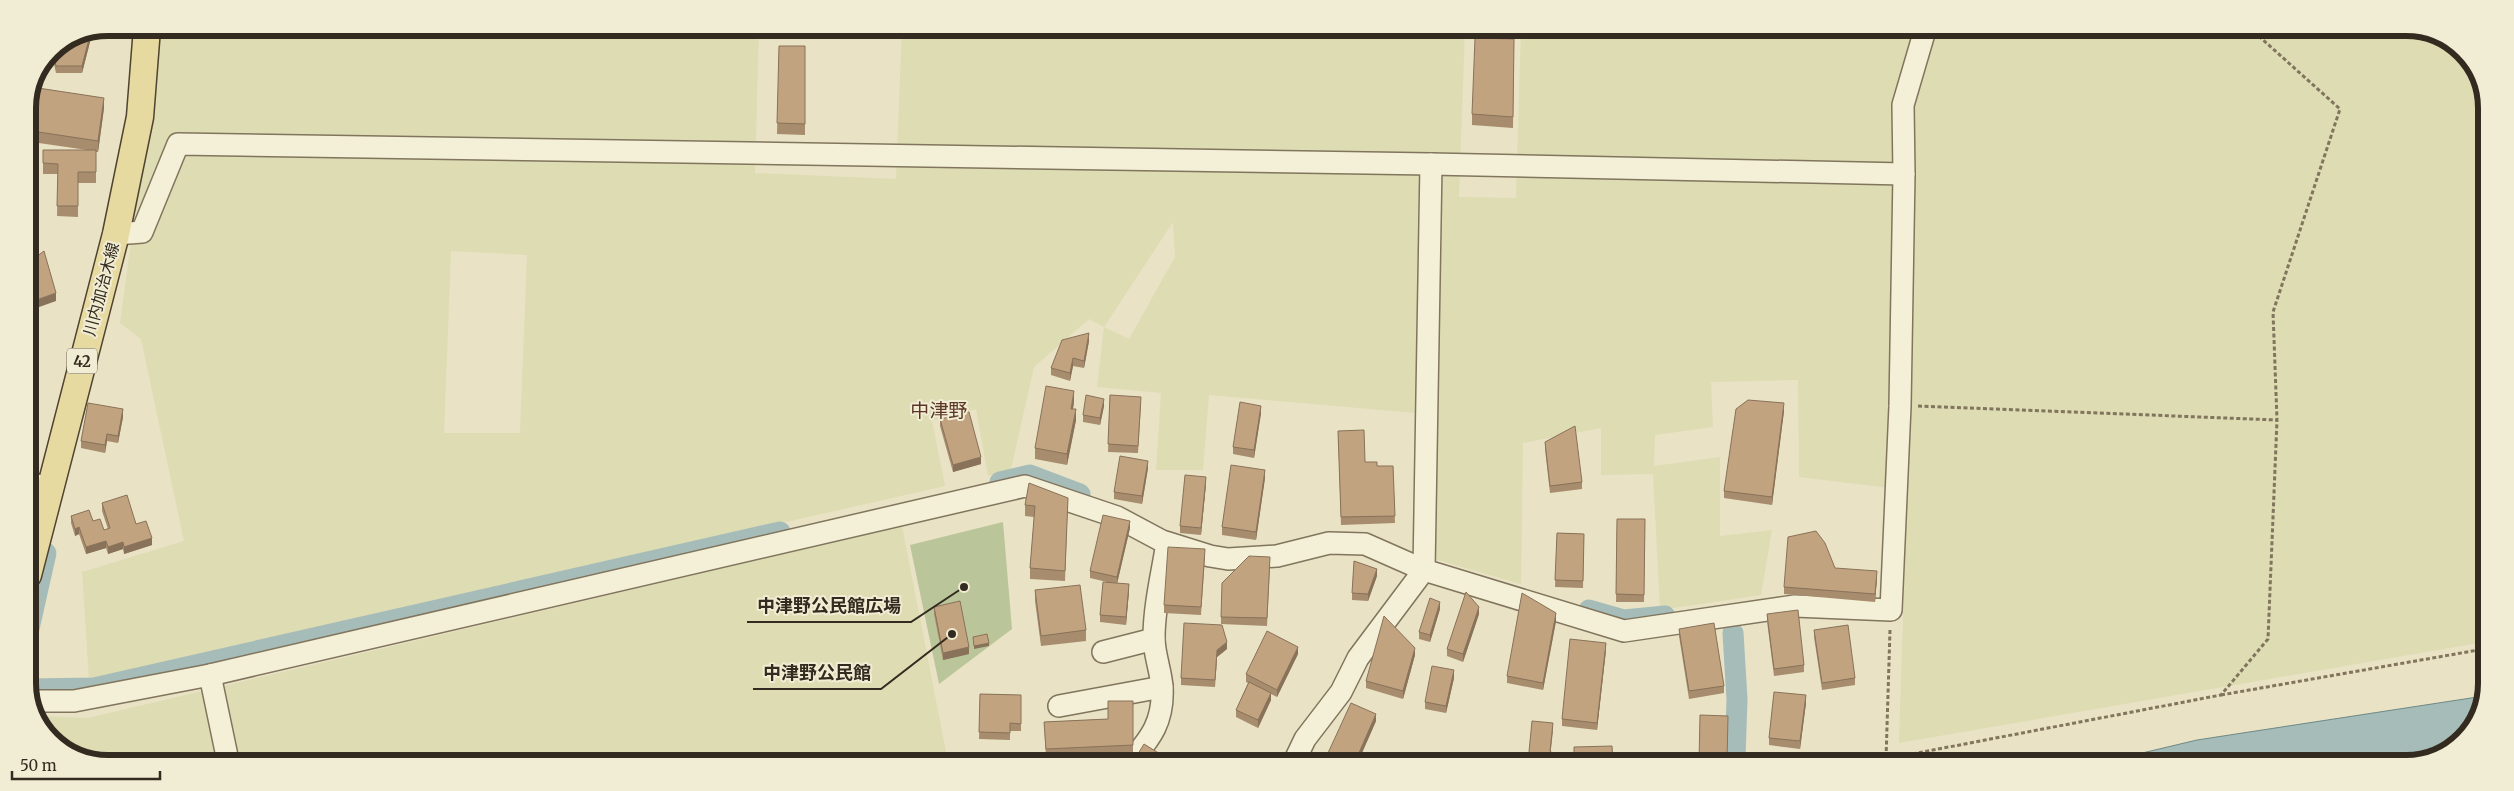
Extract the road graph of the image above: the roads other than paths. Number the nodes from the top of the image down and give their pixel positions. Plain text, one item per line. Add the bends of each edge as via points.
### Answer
1 (146, 36) edge
2 (1923, 36) edge
3 (1431, 164) junction
4 (1904, 174) junction
5 (116, 234) junction
6 (38, 486) edge
7 (36, 504) edge
8 (1167, 543) junction
9 (1424, 570) junction
10 (1154, 639) junction
11 (1103, 652) dead end
12 (210, 675) junction
13 (1162, 687) junction
14 (39, 701) edge
15 (1059, 706) dead end
16 (227, 755) edge
17 (1135, 755) edge
18 (1297, 755) edge

1 - 5 main road, 川内加治木線 / 42 via 140,116
2 - 4 street via 1903,105
3 - 4 street
3 - 5 street via 178,144 142,232
3 - 9 street
4 - 9 street via 1900,406 1891,610 1795,606 1624,631
5 - 6 main road, 川内加治木線 / 42
6 - 7 main road, 川内加治木線 / 42
8 - 9 street via 1228,559 1277,556 1346,542 1365,544
8 - 10 street
8 - 12 street via 1116,517 1025,486
9 - 18 street via 1358,658 1341,692 1305,739
10 - 11 street
10 - 13 street
12 - 14 street via 74,701
12 - 16 street
13 - 15 street
13 - 17 street via 1158,725

